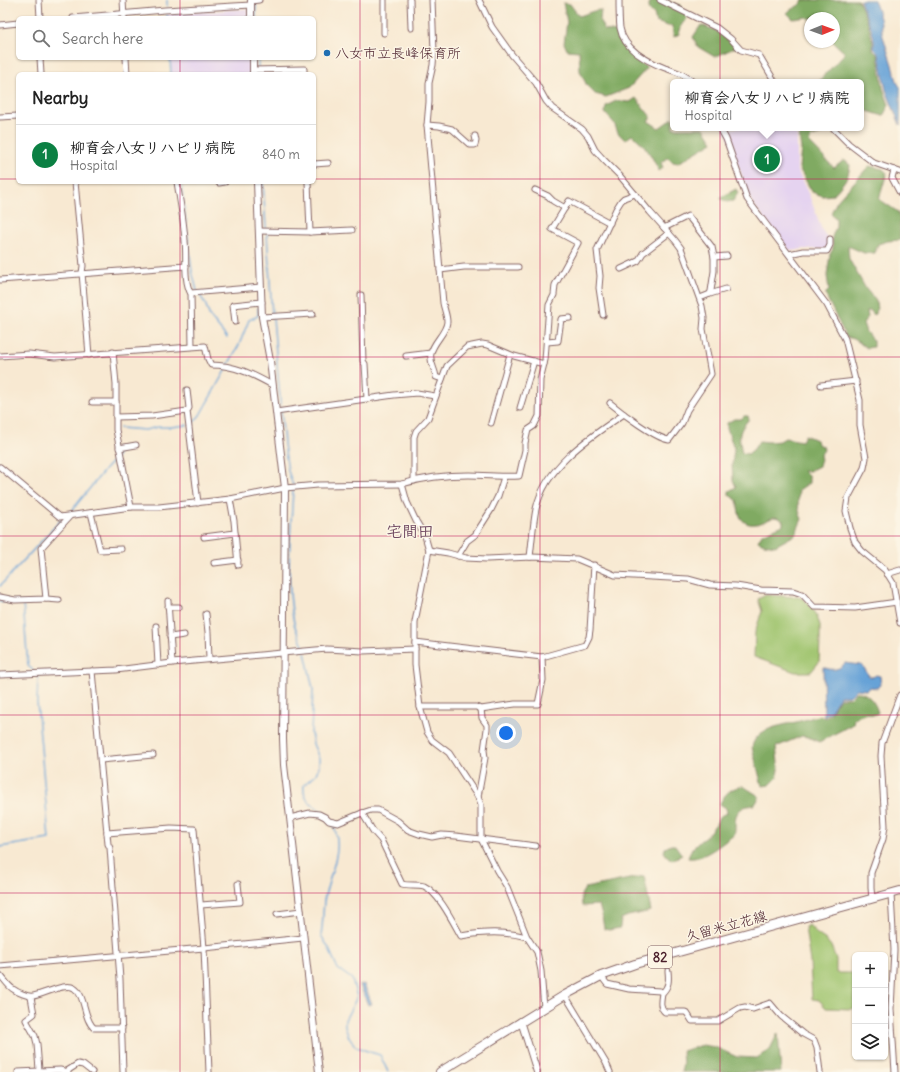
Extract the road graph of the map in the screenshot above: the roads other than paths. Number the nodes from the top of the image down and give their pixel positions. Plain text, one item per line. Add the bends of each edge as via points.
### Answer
1 (39, 0) edge
2 (123, 0) edge
3 (259, 0) edge
4 (384, 0) edge
5 (410, 0) edge
6 (432, 0) edge
7 (480, 0) edge
8 (619, 0) edge
9 (660, 0) edge
10 (251, 2) edge
11 (40, 16) edge
12 (124, 16) edge
13 (251, 16) edge
14 (16, 23) edge
15 (0, 25) edge
16 (411, 28) dead end
17 (384, 33) dead end
18 (40, 60) edge
19 (126, 60) edge
20 (252, 60) edge
21 (41, 72) edge
22 (127, 72) edge
23 (253, 72) edge
24 (304, 72) edge
25 (690, 79) edge
26 (773, 79) edge
27 (16, 116) edge
28 (0, 117) edge
29 (427, 125) junction
30 (722, 131) edge
31 (836, 131) edge
32 (475, 136) dead end
33 (328, 163) dead end
34 (316, 164) edge
35 (894, 170) junction
36 (900, 172) edge
37 (75, 184) edge
38 (177, 184) edge
39 (257, 184) edge
40 (308, 184) edge
41 (535, 190) dead end
42 (900, 193) edge
43 (635, 194) junction
44 (565, 208) junction
45 (610, 223) junction
46 (664, 228) junction
47 (352, 230) dead end
48 (259, 231) junction
49 (310, 232) junction
50 (670, 233) junction
51 (830, 239) dead end
52 (789, 254) junction
53 (714, 256) junction
54 (727, 256) dead end
55 (186, 266) junction
56 (518, 267) dead end
57 (622, 269) dead end
58 (440, 270) junction
59 (82, 273) junction
60 (0, 280) edge
61 (261, 287) junction
62 (726, 288) dead end
63 (190, 293) junction
64 (710, 294) junction
65 (361, 295) dead end
66 (700, 298) junction
67 (262, 302) junction
68 (313, 314) dead end
69 (603, 315) dead end
70 (262, 317) junction
71 (570, 318) dead end
72 (235, 322) dead end
73 (547, 342) junction
74 (192, 346) junction
75 (113, 352) junction
76 (431, 353) junction
77 (89, 355) junction
78 (0, 356) edge
79 (406, 356) dead end
80 (509, 358) dead end
81 (534, 361) junction
82 (716, 362) dead end
83 (709, 363) junction
84 (544, 364) junction
85 (442, 379) junction
86 (856, 382) junction
87 (821, 384) dead end
88 (272, 385) junction
89 (187, 390) dead end
90 (436, 396) junction
91 (367, 399) junction
92 (92, 402) dead end
93 (116, 402) junction
94 (610, 403) dead end
95 (520, 408) dead end
96 (187, 410) junction
97 (276, 412) junction
98 (624, 414) junction
99 (116, 417) junction
100 (491, 423) dead end
101 (136, 445) dead end
102 (119, 448) junction
103 (0, 467) edge
104 (504, 477) junction
105 (414, 481) junction
106 (402, 484) junction
107 (287, 488) junction
108 (230, 499) junction
109 (198, 503) junction
110 (131, 507) junction
111 (91, 513) junction
112 (70, 516) junction
113 (235, 533) junction
114 (204, 537) dead end
115 (122, 549) dead end
116 (429, 550) junction
117 (458, 556) junction
118 (530, 557) junction
119 (218, 564) dead end
120 (594, 566) junction
121 (900, 570) edge
122 (887, 574) junction
123 (0, 597) edge
124 (46, 599) junction
125 (59, 600) dead end
126 (168, 601) dead end
127 (897, 602) junction
128 (168, 607) junction
129 (179, 607) dead end
130 (206, 614) dead end
131 (900, 623) edge
132 (156, 626) dead end
133 (184, 636) dead end
134 (170, 637) junction
135 (415, 642) junction
136 (415, 649) junction
137 (284, 654) junction
138 (542, 657) junction
139 (208, 660) junction
140 (172, 663) junction
141 (158, 665) junction
142 (92, 671) junction
143 (0, 675) edge
144 (900, 695) edge
145 (420, 707) junction
146 (481, 709) junction
147 (153, 755) dead end
148 (101, 760) junction
149 (478, 797) junction
150 (362, 813) junction
151 (290, 818) junction
152 (107, 834) junction
153 (481, 839) junction
154 (536, 846) dead end
155 (238, 884) dead end
156 (900, 891) edge
157 (891, 894) junction
158 (872, 899) junction
159 (201, 906) junction
160 (301, 911) junction
161 (277, 914) dead end
162 (527, 937) junction
163 (303, 938) junction
164 (204, 948) junction
165 (118, 955) junction
166 (0, 966) edge
167 (668, 971) dead end
168 (601, 976) junction
169 (1, 977) edge
170 (662, 993) junction
171 (565, 995) junction
172 (31, 997) junction
173 (544, 1008) junction
174 (521, 1021) junction
175 (122, 1028) junction
176 (39, 1070) junction
177 (18, 1072) edge
178 (67, 1072) edge
179 (92, 1072) edge
180 (123, 1072) edge
181 (209, 1072) edge
182 (319, 1072) edge
183 (440, 1072) edge
184 (536, 1072) edge
185 (610, 1072) edge
186 (820, 1072) edge
187 (895, 1072) edge

1 - 11 street
2 - 12 street
3 - 10 street
4 - 17 street
5 - 16 street
6 - 29 street via 434,65 429,83
7 - 43 street via 492,27 536,83 546,101 582,129 595,150
8 - 25 street via 620,29 625,41 646,61
9 - 26 street via 716,28 741,50 759,55
10 - 12 street
10 - 13 street
14 - 15 street
18 - 21 street
19 - 22 street
20 - 23 street
23 - 24 street via 304,69
27 - 28 street
29 - 32 street via 452,129 470,145 475,145
29 - 58 street
30 - 52 street via 747,199
31 - 35 street via 848,144 874,163
33 - 34 street
35 - 36 street
35 - 42 street via 892,178
37 - 59 street
38 - 55 street via 186,242
39 - 48 street
40 - 49 street
41 - 44 street
43 - 45 street via 621,201
43 - 46 street
44 - 45 street via 569,201
44 - 73 street via 552,229 578,243 555,286 554,296 549,304
45 - 69 street via 597,250
46 - 50 street
46 - 53 street via 688,216 712,247
47 - 49 street
48 - 49 street
48 - 61 street
50 - 57 street via 642,253 638,262
50 - 66 street via 681,248
51 - 52 street via 827,251
52 - 86 street via 827,305 845,339
53 - 54 street
53 - 64 street
55 - 59 street
55 - 63 street
56 - 58 street via 477,266
58 - 76 street via 447,323
59 - 60 street
59 - 77 street
61 - 63 street
61 - 67 street
62 - 64 street
63 - 74 street
64 - 66 street
65 - 91 street
66 - 83 street
67 - 70 street
67 - 72 street via 233,305
68 - 70 street
70 - 88 street
71 - 73 street via 561,319 558,341
73 - 84 street
74 - 75 street
74 - 88 street via 204,346 211,364 226,365 250,373
75 - 77 street
75 - 93 street
76 - 79 street
76 - 85 street via 436,377
77 - 78 street
80 - 100 street
81 - 84 street
81 - 85 street via 482,344 468,347 455,358 447,366
81 - 95 street
82 - 83 street
83 - 98 street via 711,374 669,440 660,438
84 - 104 street via 540,380 539,416 534,426 528,430 519,476
85 - 90 street
86 - 87 street
86 - 122 street via 866,458 864,468 848,498 846,511 855,542
88 - 97 street
89 - 96 street
90 - 91 street via 417,393
90 - 105 street via 428,418 414,437
91 - 97 street
92 - 93 street
93 - 99 street
94 - 98 street
96 - 99 street via 152,416
96 - 109 street
97 - 107 street
98 - 118 street via 571,452 545,486 536,508
99 - 102 street
101 - 102 street
102 - 110 street
103 - 112 street via 60,517
104 - 105 street via 468,475
104 - 117 street via 491,510 475,536 467,541
105 - 106 street
106 - 107 street
106 - 116 street via 407,502 425,536
107 - 108 street
107 - 137 street
108 - 109 street
108 - 113 street
109 - 110 street
110 - 111 street
111 - 112 street
111 - 115 street via 100,550
112 - 124 street via 41,548
113 - 114 street
113 - 119 street via 238,563
116 - 117 street
116 - 135 street via 415,622
117 - 118 street via 487,559
118 - 120 street via 577,559
120 - 127 street via 614,575 688,579 710,585 793,591 802,594 814,607 855,608
120 - 138 street via 590,630 586,645
121 - 122 street
122 - 127 street
123 - 124 street via 15,600
124 - 125 street
126 - 128 street
127 - 131 street
128 - 129 street
128 - 134 street
130 - 139 street
132 - 141 street
133 - 134 street
134 - 140 street
135 - 136 street
135 - 138 street
136 - 137 street via 327,649
136 - 145 street
137 - 139 street
137 - 151 street via 283,739
138 - 146 street via 543,680 538,704 515,704
139 - 140 street
140 - 141 street
141 - 142 street
142 - 143 street
142 - 148 street
144 - 158 street via 882,743 885,826 871,874
145 - 146 street
145 - 149 street via 432,740 448,753
146 - 149 street via 487,730
147 - 148 street
148 - 152 street
149 - 153 street via 481,805
150 - 151 street via 338,823 328,821 319,814 310,813
150 - 153 street via 378,810 408,830 432,837 442,835
150 - 162 street via 381,840 402,884 422,886 430,890 446,909 461,936 512,933
151 - 160 street
152 - 159 street via 171,828 194,829
152 - 165 street
153 - 154 street
153 - 162 street via 483,848 506,887
155 - 159 street via 240,902
156 - 157 main road, 久留米立花線 / 82
157 - 158 main road, 久留米立花線 / 82
157 - 187 street via 894,950 891,1009
158 - 168 main road, 久留米立花線 / 82 via 635,964
159 - 164 street
160 - 161 street
160 - 163 street
162 - 173 street via 537,952 544,972
163 - 164 street
163 - 182 street
164 - 165 street
164 - 181 street
165 - 166 street
165 - 175 street
167 - 170 street via 668,983
168 - 170 street via 607,984
168 - 171 main road, 久留米立花線 / 82
169 - 172 street via 13,989
170 - 186 street via 661,1005 665,1012 685,1012 692,1021 718,1021 740,1008 754,1009 770,1003 781,1016 814,1040
171 - 173 main road, 久留米立花線 / 82
171 - 185 street
172 - 175 street via 71,986 79,993 94,1028
172 - 176 street via 34,1014 26,1020 38,1044
173 - 174 main road, 久留米立花線 / 82
174 - 183 main road, 久留米立花線 / 82
174 - 184 street
175 - 180 street
176 - 177 street
176 - 178 street
178 - 179 street via 78,1064

